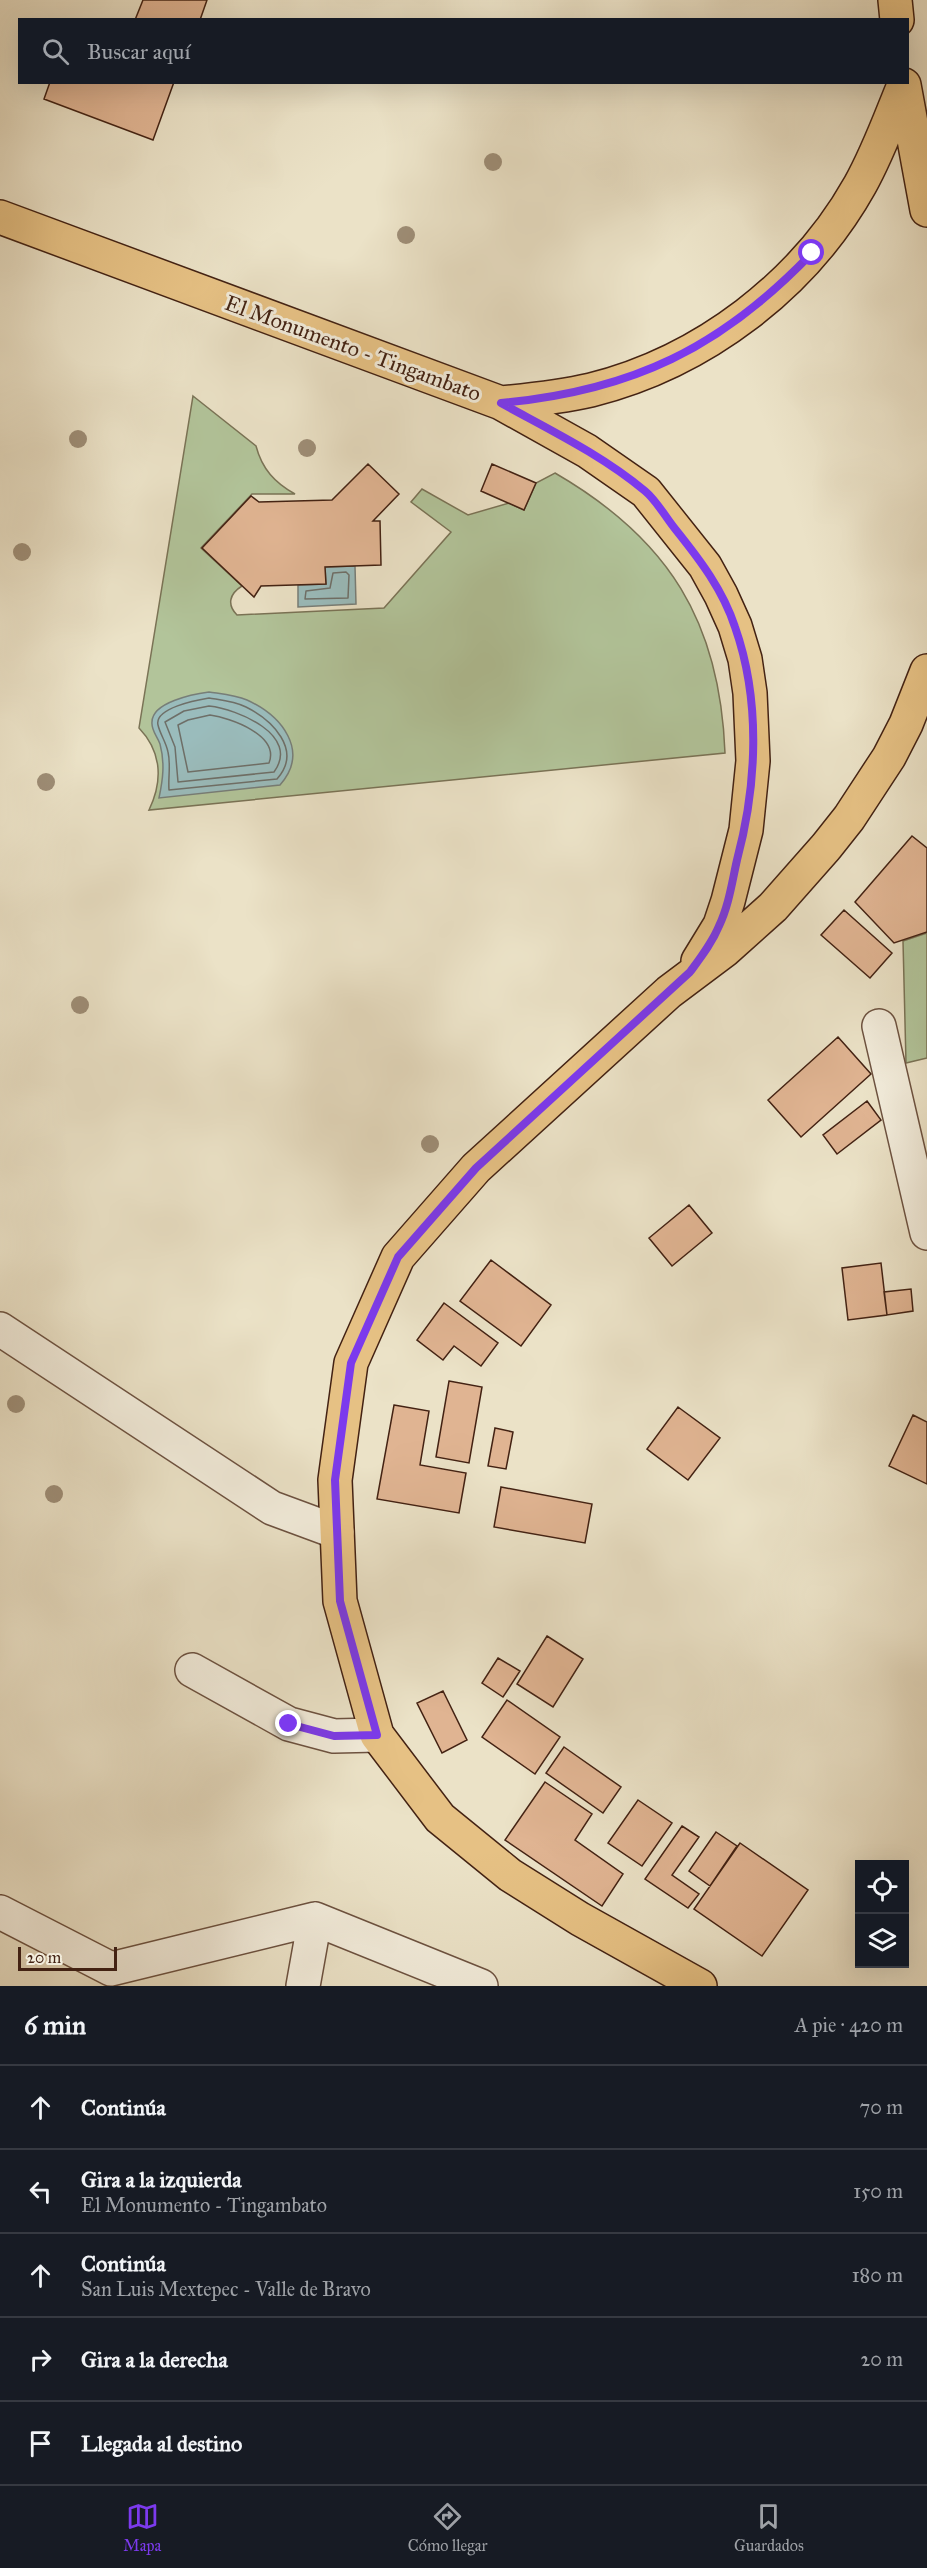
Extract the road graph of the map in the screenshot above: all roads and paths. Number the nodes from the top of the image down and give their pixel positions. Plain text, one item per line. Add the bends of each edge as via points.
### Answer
1 (895, 0) edge
2 (897, 18) edge
3 (904, 84) edge
4 (927, 210) edge
5 (0, 217) edge
6 (501, 403) junction
7 (927, 671) edge
8 (669, 992) junction
9 (879, 1026) dead end
10 (927, 1233) edge
11 (0, 1329) edge
12 (337, 1532) junction
13 (192, 1670) dead end
14 (377, 1735) junction
15 (0, 1912) edge
16 (315, 1919) junction
17 (109, 1978) edge
18 (303, 1986) edge
19 (481, 1986) edge
20 (700, 1986) edge

1 - 2 main road
3 - 4 main road
3 - 6 main road via 879,149 838,220 791,275 753,310 689,351 636,375 581,392
5 - 6 main road, El Monumento - Tingambato
6 - 8 main road, El Monumento - Tingambato via 587,451 646,492 705,566 735,626 745,659 753,760 746,830 720,925 690,972
7 - 8 main road via 889,757 849,818 773,907
8 - 12 main road via 476,1168 398,1257 351,1363 335,1480
9 - 10 street
11 - 12 street via 272,1508
12 - 14 main road via 340,1601
13 - 14 street via 289,1724 334,1736
14 - 20 main road via 440,1818 510,1875
15 - 17 street
16 - 17 street
16 - 18 street
16 - 19 street

